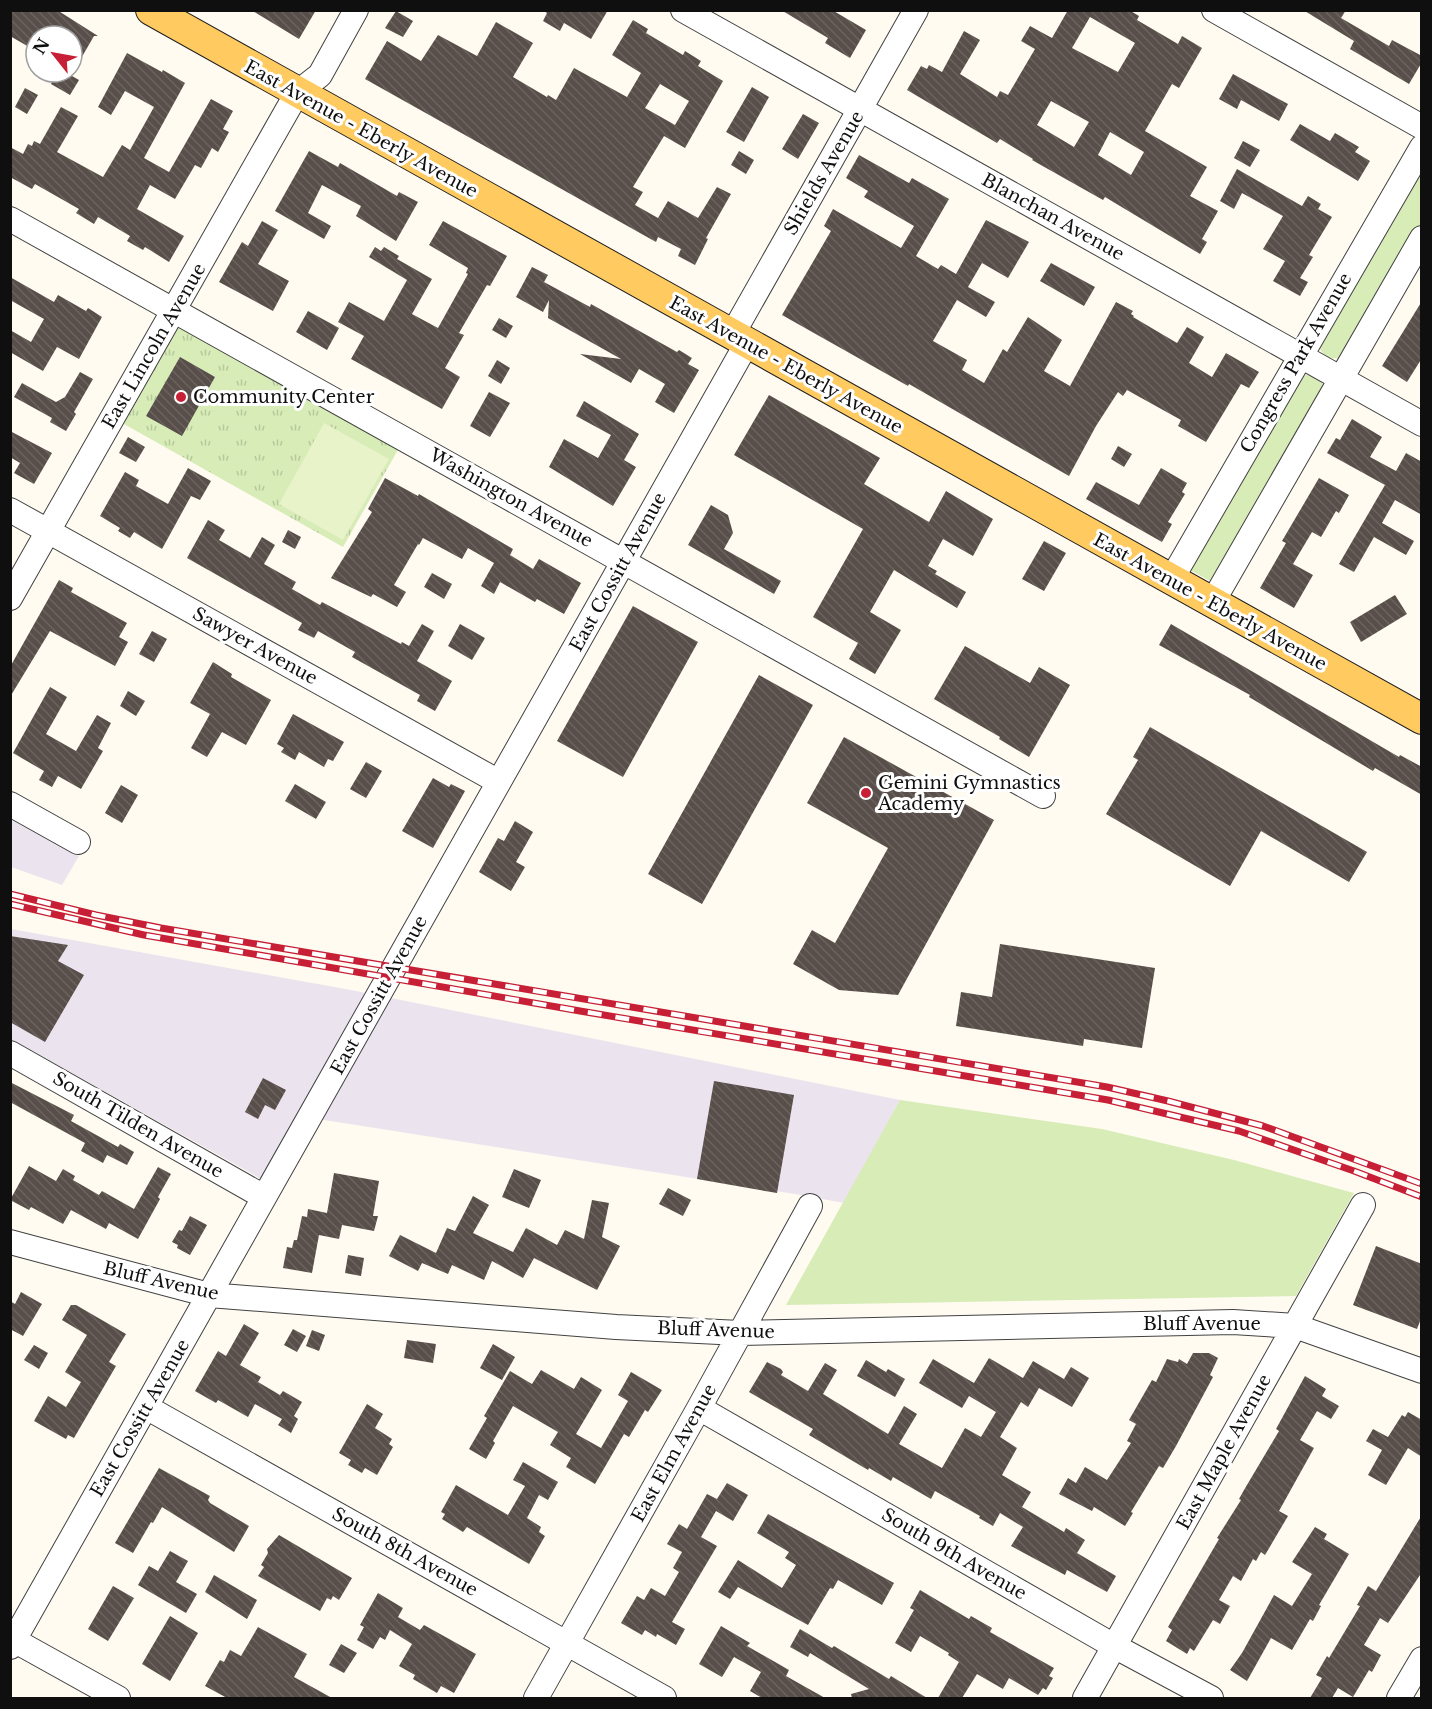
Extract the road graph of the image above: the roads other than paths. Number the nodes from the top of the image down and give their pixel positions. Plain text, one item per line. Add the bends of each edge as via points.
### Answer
1 (151, 10) edge
2 (356, 10) edge
3 (683, 10) edge
4 (916, 10) edge
5 (1214, 10) edge
6 (297, 93) junction
7 (861, 110) junction
8 (1422, 127) edge
9 (1422, 147) edge
10 (10, 219) edge
11 (1422, 238) edge
12 (174, 310) junction
13 (740, 339) junction
14 (1300, 354) junction
15 (1340, 377) junction
16 (1422, 424) edge
17 (10, 510) edge
18 (48, 531) junction
19 (624, 561) junction
20 (1171, 580) junction
21 (10, 598) edge
22 (1212, 603) junction
23 (1422, 719) edge
24 (499, 783) junction
25 (1042, 796) dead end
26 (10, 804) edge
27 (78, 842) dead end
28 (10, 1053) edge
29 (264, 1197) junction
30 (1363, 1205) dead end
31 (810, 1206) dead end
32 (10, 1242) edge
33 (209, 1295) junction
34 (1295, 1326) junction
35 (740, 1333) junction
36 (1422, 1371) edge
37 (146, 1407) junction
38 (699, 1408) junction
39 (12, 1642) edge
40 (567, 1643) junction
41 (1114, 1646) junction
42 (1422, 1659) edge
43 (118, 1698) edge
44 (536, 1698) edge
45 (664, 1698) edge
46 (1085, 1698) edge
47 (1211, 1698) edge
48 (1399, 1698) edge

1 - 6 main road, East Avenue - Eberly Avenue
2 - 6 street via 320,75
3 - 7 street, Blanchan Avenue
4 - 7 street, Shields Avenue
5 - 8 street
6 - 12 street, East Lincoln Avenue
6 - 13 main road, East Avenue - Eberly Avenue
7 - 13 street, Shields Avenue
7 - 14 street, Blanchan Avenue
9 - 14 street, Congress Park Avenue
10 - 12 street, Washington Avenue
11 - 15 street
12 - 18 street, East Lincoln Avenue
12 - 19 street, Washington Avenue
13 - 19 street, East Cossitt Avenue
13 - 20 main road, East Avenue - Eberly Avenue
14 - 15 street, Blanchan Avenue
14 - 20 street, Congress Park Avenue
15 - 16 street, Blanchan Avenue
15 - 22 street
17 - 18 street, Sawyer Avenue
18 - 21 street, East Lincoln Avenue
18 - 24 street, Sawyer Avenue
19 - 24 street, East Cossitt Avenue
19 - 25 street, Washington Avenue
20 - 22 main road, East Avenue - Eberly Avenue
22 - 23 main road, East Avenue - Eberly Avenue
24 - 29 street, East Cossitt Avenue
26 - 27 street
28 - 29 street, South Tilden Avenue
29 - 33 street, East Cossitt Avenue
30 - 34 street, East Maple Avenue
31 - 35 street, East Elm Avenue
32 - 33 street, Bluff Avenue
33 - 35 street, Bluff Avenue
33 - 37 street, East Cossitt Avenue
34 - 35 street, Bluff Avenue via 1233,1322
34 - 36 street, Bluff Avenue
34 - 41 street, East Maple Avenue
35 - 38 street, East Elm Avenue
37 - 39 street, East Cossitt Avenue
37 - 40 street, South 8th Avenue
38 - 40 street, East Elm Avenue
38 - 41 street, South 9th Avenue
39 - 43 street
40 - 44 street, East Elm Avenue
40 - 45 street, South 8th Avenue
41 - 46 street, East Maple Avenue
41 - 47 street, South 9th Avenue
42 - 48 street

